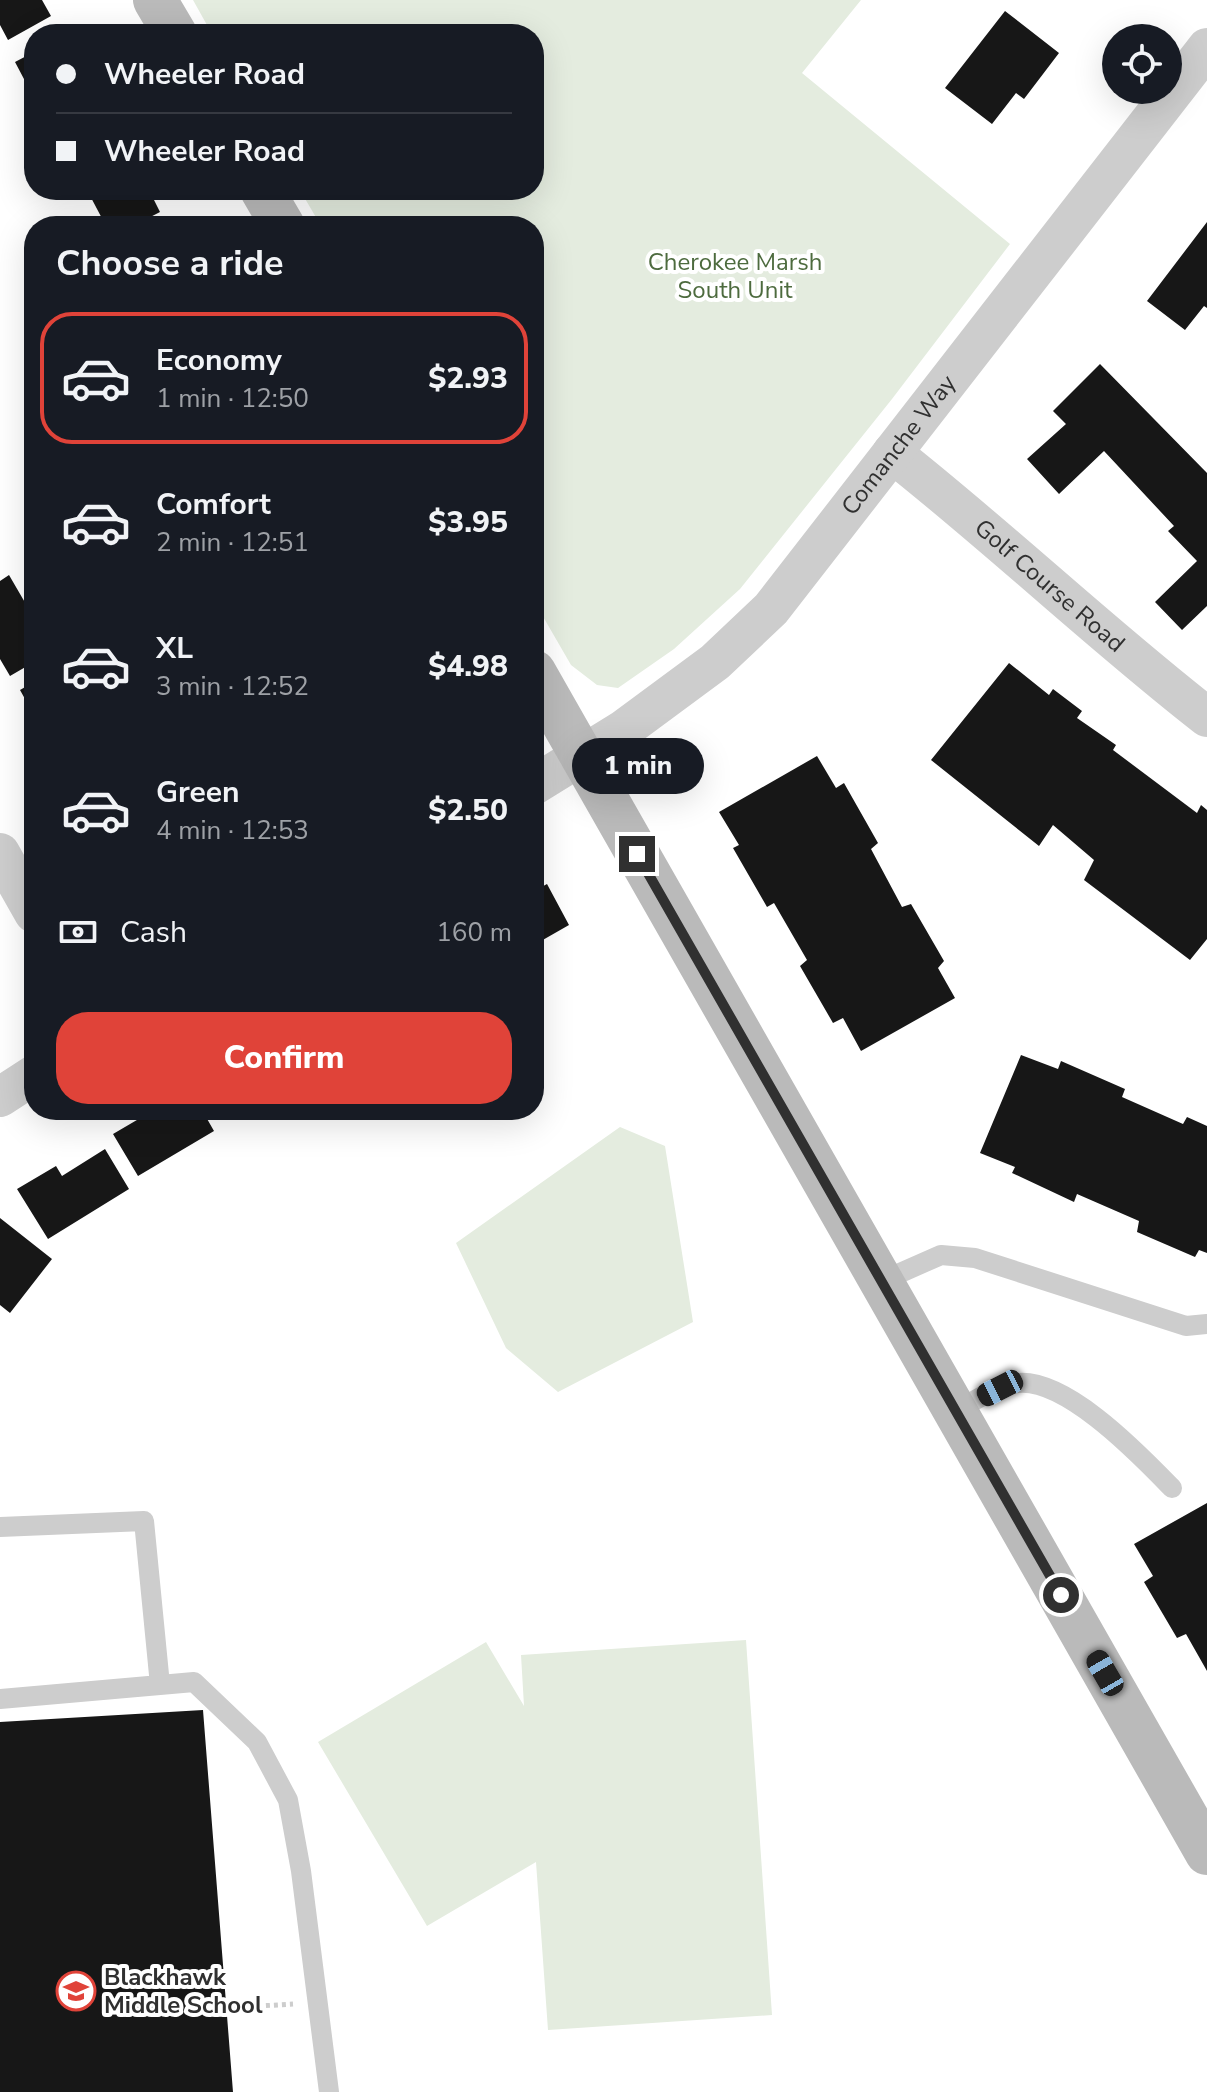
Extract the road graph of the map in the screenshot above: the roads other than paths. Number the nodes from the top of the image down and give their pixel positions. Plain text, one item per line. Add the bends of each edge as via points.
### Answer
1 (155, 0) edge
2 (169, 24) edge
3 (1207, 48) edge
4 (892, 453) junction
5 (544, 689) edge
6 (1207, 717) edge
7 (581, 754) junction
8 (544, 778) edge
9 (0, 853) edge
10 (24, 895) edge
11 (24, 1081) edge
12 (0, 1097) edge
13 (882, 1281) junction
14 (1207, 1324) edge
15 (956, 1411) junction
16 (1172, 1488) dead end
17 (0, 1527) edge
18 (160, 1685) junction
19 (0, 1699) edge
20 (1207, 1853) edge
21 (329, 2092) edge

1 - 2 street
3 - 4 street, Comanche Way
4 - 6 street, Golf Course Road
4 - 7 street, Comanche Way via 771,609 715,662
5 - 7 street
7 - 8 street, Comanche Way
7 - 13 street
9 - 10 street
11 - 12 street
13 - 14 lane via 941,1255 975,1258 1186,1326
13 - 15 street
15 - 16 lane via 1012,1384 1037,1385 1109,1428
15 - 20 street
17 - 18 lane via 144,1521
18 - 19 lane
18 - 21 lane via 194,1682 212,1698 257,1742 288,1800

